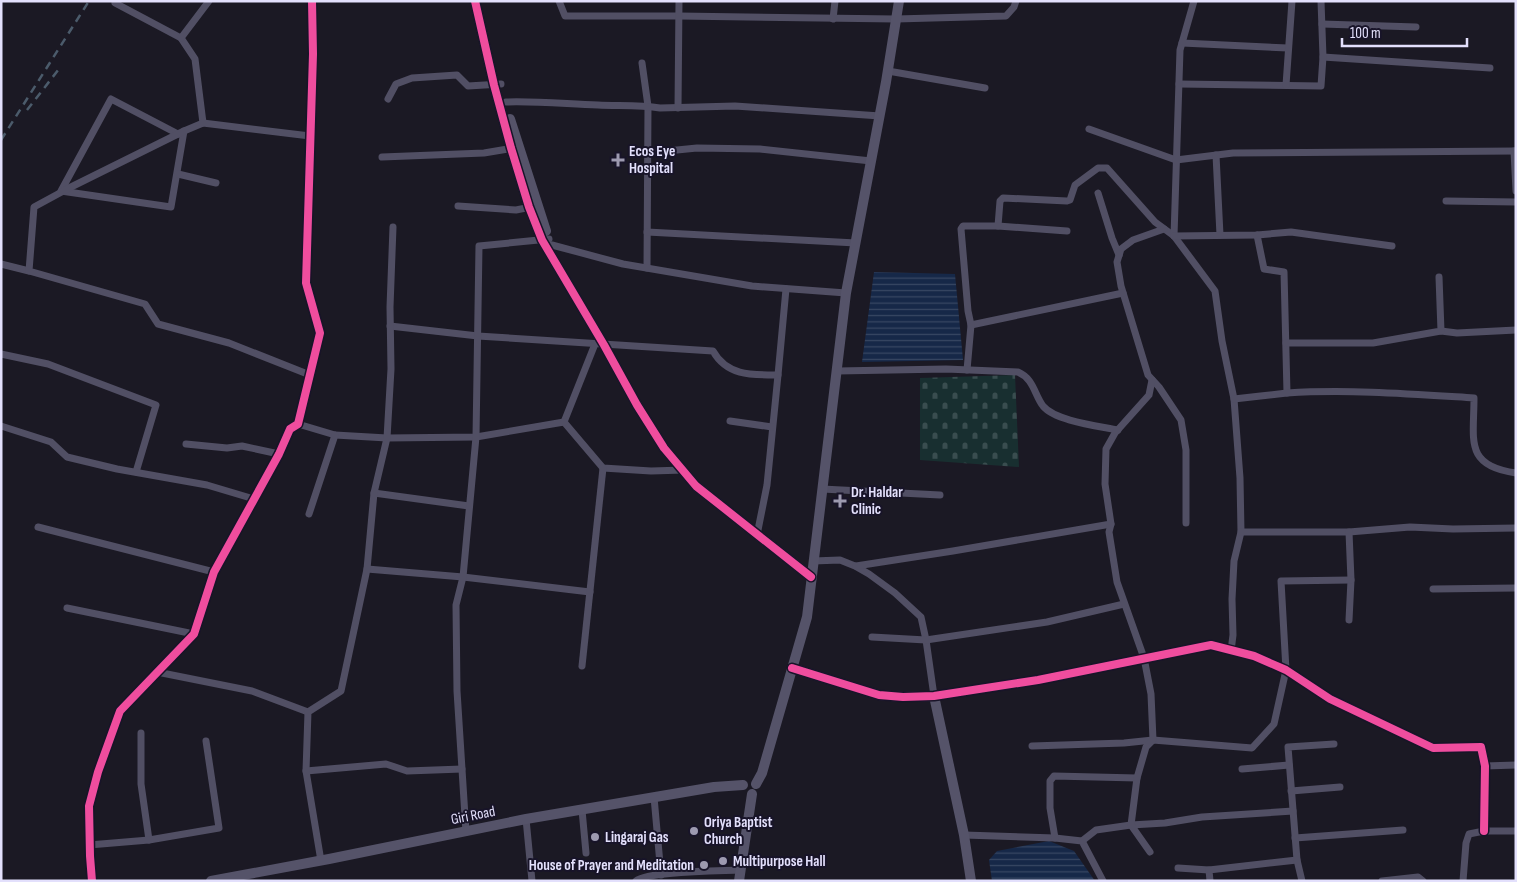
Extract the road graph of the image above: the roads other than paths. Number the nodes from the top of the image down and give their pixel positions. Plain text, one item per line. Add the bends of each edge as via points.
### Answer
1 (209, 1) edge
2 (312, 1) edge
3 (475, 1) edge
4 (481, 1) edge
5 (559, 1) edge
6 (679, 1) edge
7 (835, 1) edge
8 (899, 1) edge
9 (1016, 1) edge
10 (1194, 1) edge
11 (1292, 1) edge
12 (1321, 1) edge
13 (115, 3) dead end
14 (679, 16) junction
15 (834, 19) junction
16 (896, 20) junction
17 (1322, 24) junction
18 (1416, 27) dead end
19 (180, 38) junction
20 (1182, 43) junction
21 (1288, 48) junction
22 (1323, 57) junction
23 (642, 63) dead end
24 (1490, 68) dead end
25 (888, 71) junction
26 (498, 84) junction
27 (1179, 84) junction
28 (1286, 85) junction
29 (985, 88) dead end
30 (388, 99) dead end
31 (506, 102) junction
32 (648, 106) junction
33 (678, 108) junction
34 (880, 116) junction
35 (203, 123) junction
36 (1089, 129) dead end
37 (181, 133) junction
38 (310, 136) junction
39 (515, 147) junction
40 (1515, 151) edge
41 (647, 153) junction
42 (1216, 155) junction
43 (382, 157) dead end
44 (1177, 159) junction
45 (871, 161) junction
46 (178, 174) junction
47 (216, 183) dead end
48 (61, 191) junction
49 (1516, 191) edge
50 (1098, 194) dead end
51 (1446, 201) dead end
52 (1516, 202) edge
53 (458, 206) dead end
54 (533, 206) junction
55 (998, 226) junction
56 (393, 227) dead end
57 (1164, 229) junction
58 (1067, 231) dead end
59 (647, 232) junction
60 (1220, 235) junction
61 (1257, 235) junction
62 (1174, 236) junction
63 (548, 241) junction
64 (856, 244) junction
65 (1392, 246) dead end
66 (1119, 255) junction
67 (1, 264) edge
68 (647, 268) junction
69 (29, 271) junction
70 (1439, 277) dead end
71 (786, 290) junction
72 (846, 293) junction
73 (1124, 293) junction
74 (971, 325) junction
75 (390, 326) junction
76 (1516, 330) edge
77 (1441, 331) junction
78 (478, 336) junction
79 (1286, 343) junction
80 (603, 345) junction
81 (1, 354) edge
82 (967, 370) junction
83 (837, 371) junction
84 (310, 375) junction
85 (778, 375) junction
86 (1152, 380) junction
87 (1287, 393) junction
88 (1234, 399) junction
89 (730, 421) dead end
90 (564, 422) junction
91 (298, 424) junction
92 (1, 426) edge
93 (772, 427) junction
94 (1118, 430) junction
95 (335, 435) junction
96 (476, 437) junction
97 (387, 438) junction
98 (186, 444) dead end
99 (279, 454) junction
100 (603, 468) junction
101 (684, 470) junction
102 (136, 472) junction
103 (1516, 473) edge
104 (822, 490) junction
105 (374, 493) junction
106 (940, 495) dead end
107 (254, 499) junction
108 (469, 506) junction
109 (309, 514) dead end
110 (1186, 523) dead end
111 (1111, 524) junction
112 (38, 527) dead end
113 (1516, 528) edge
114 (758, 530) junction
115 (1241, 532) junction
116 (1349, 532) junction
117 (855, 566) junction
118 (367, 568) junction
119 (812, 569) junction
120 (214, 572) junction
121 (463, 577) junction
122 (1351, 580) junction
123 (1516, 588) edge
124 (1433, 589) dead end
125 (590, 592) junction
126 (1124, 604) junction
127 (66, 608) dead end
128 (1349, 620) dead end
129 (194, 634) junction
130 (872, 637) dead end
131 (926, 640) junction
132 (1231, 651) junction
133 (1144, 658) junction
134 (582, 666) dead end
135 (792, 668) junction
136 (1286, 670) junction
137 (157, 672) junction
138 (934, 696) junction
139 (308, 712) junction
140 (141, 733) dead end
141 (206, 740) dead end
142 (1153, 740) junction
143 (1334, 744) dead end
144 (1032, 746) dead end
145 (1289, 765) junction
146 (1485, 766) junction
147 (1516, 766) edge
148 (1242, 769) dead end
149 (306, 770) junction
150 (462, 770) junction
151 (1137, 778) junction
152 (1340, 787) dead end
153 (754, 789) junction
154 (1291, 790) junction
155 (654, 798) junction
156 (582, 810) junction
157 (1293, 811) junction
158 (526, 819) junction
159 (1131, 825) junction
160 (1403, 830) dead end
161 (1484, 831) junction
162 (1516, 831) edge
163 (466, 832) junction
164 (964, 835) junction
165 (1055, 838) junction
166 (1296, 838) junction
167 (149, 840) junction
168 (1082, 841) junction
169 (89, 845) junction
170 (1150, 852) dead end
171 (586, 853) dead end
172 (321, 860) junction
173 (1297, 860) junction
174 (1178, 868) dead end
175 (740, 870) junction
176 (1209, 870) junction
177 (661, 875) junction
178 (92, 881) edge
179 (211, 881) edge
180 (532, 881) edge
181 (636, 881) edge
182 (739, 881) edge
183 (971, 881) edge
184 (1103, 881) edge
185 (1210, 881) edge
186 (1302, 881) edge
187 (1382, 881) edge
188 (1423, 881) edge
189 (1463, 881) edge

1 - 19 street
2 - 38 street
3 - 26 main road
4 - 26 main road
5 - 14 street via 565,16
6 - 14 street
7 - 15 street
8 - 16 main road
9 - 16 street via 1006,16
10 - 20 street
11 - 21 street
12 - 17 street
13 - 19 street
14 - 15 street
14 - 33 street
15 - 16 street
16 - 25 main road
17 - 18 street
17 - 22 street
19 - 35 street via 195,59
20 - 21 street
20 - 27 street
21 - 28 street
22 - 24 street
22 - 28 street via 1321,86
23 - 32 street
25 - 29 street
25 - 34 main road
26 - 30 street via 468,86 457,75 412,78 396,84
26 - 31 main road
26 - 39 main road
27 - 28 street
27 - 44 street
31 - 32 street
31 - 39 main road
32 - 33 street
32 - 41 street
33 - 34 street via 735,106
34 - 45 main road
35 - 37 street
35 - 38 street
36 - 44 street
37 - 46 street
37 - 48 street
37 - 48 street via 111,99
38 - 84 street via 306,282 320,332
39 - 43 street via 484,153
39 - 54 main road
40 - 42 street
40 - 49 street
41 - 45 street via 697,148 760,149
41 - 59 street
42 - 44 street
42 - 60 street
44 - 62 street
45 - 64 main road
46 - 47 street
46 - 48 street via 171,207
48 - 69 street via 34,207
50 - 66 street
51 - 52 street
53 - 54 street via 516,210
54 - 63 main road
55 - 57 street via 1003,198 1067,201 1075,185 1103,167
55 - 58 street
55 - 74 street via 963,226 961,229
56 - 75 street
57 - 62 street
57 - 66 street via 1133,240 1121,248
59 - 64 street
59 - 68 street
60 - 61 street
60 - 62 street
61 - 65 street via 1291,232
61 - 79 street via 1264,269 1284,272
62 - 88 street via 1215,291
63 - 68 street
63 - 78 street via 479,246
63 - 80 main road
64 - 72 main road
66 - 73 street via 1117,262
67 - 69 street
68 - 71 street
69 - 84 street via 145,304 158,324 229,343
70 - 77 street
71 - 72 street
71 - 85 street
72 - 83 main road
73 - 74 street
73 - 86 street
74 - 82 street
75 - 78 street
75 - 97 street
76 - 77 street
77 - 79 street via 1373,343
78 - 80 street
78 - 96 street
79 - 87 street
80 - 85 street via 713,351 719,362 736,372
80 - 90 street
80 - 101 main road
81 - 102 street via 48,364 156,405
82 - 83 street
82 - 94 street via 1018,372 1025,375 1048,410
83 - 104 main road
84 - 91 street
85 - 93 street
86 - 94 street via 1149,395
86 - 110 street via 1181,420 1186,450
87 - 88 street
87 - 103 street via 1474,398 1474,447 1477,455 1496,469
88 - 115 street
89 - 93 street
90 - 96 street
90 - 100 street
91 - 95 street
91 - 99 street via 290,429
92 - 102 street via 52,442 67,457
93 - 114 street via 767,485
94 - 111 street via 1106,449
95 - 97 street
95 - 109 street
96 - 97 street
96 - 108 street
97 - 105 street
98 - 99 street via 227,448 242,446
99 - 107 street
100 - 101 street
100 - 125 street
101 - 114 main road
101 - 119 main road via 703,493
102 - 107 street via 207,485
104 - 106 street
104 - 119 main road
105 - 108 street
105 - 118 street
107 - 120 street
108 - 121 street
111 - 117 street
111 - 126 street via 1109,532 1116,582
112 - 120 street
113 - 116 street via 1410,527
114 - 119 main road
115 - 116 street
115 - 132 street via 1234,562
116 - 122 street
117 - 119 street via 840,560
117 - 131 street via 895,592 921,617
118 - 121 street
118 - 139 street via 341,691
119 - 135 main road via 807,617
120 - 129 street
121 - 125 street
121 - 150 street via 456,605
122 - 128 street
122 - 136 street via 1281,580
123 - 124 street
125 - 134 street
126 - 131 street via 1047,622
126 - 133 street
127 - 129 street
129 - 137 street
130 - 131 street
131 - 138 street
132 - 133 street via 1211,645
132 - 136 street via 1254,656
133 - 138 street via 1038,680
133 - 142 street via 1151,694
135 - 138 main road via 879,696
135 - 153 main road via 762,773
136 - 142 street via 1274,724 1252,748
136 - 146 street via 1330,699 1433,748 1481,747
137 - 139 street via 252,692
137 - 169 street via 120,710 108,739 89,806
138 - 164 main road
139 - 149 street
140 - 167 street via 141,784
141 - 167 street via 219,828
142 - 144 street
142 - 151 street via 1146,747
143 - 145 street via 1288,747
145 - 148 street
145 - 154 street
146 - 147 street
146 - 161 street
149 - 150 street via 386,764 407,771
149 - 172 street
150 - 163 street
151 - 159 street
151 - 165 street via 1054,776 1050,781 1050,808
152 - 154 street
153 - 155 main road, Giri Road via 745,792 743,785 714,787
153 - 175 main road
154 - 157 street
155 - 156 main road, Giri Road
155 - 177 street
156 - 158 main road, Giri Road
156 - 171 street
157 - 159 street
157 - 166 street
158 - 163 main road, Giri Road
158 - 180 street
159 - 168 street via 1096,830
159 - 170 street
160 - 166 street
161 - 162 street
161 - 189 street via 1469,834
163 - 172 main road, Giri Road
164 - 165 street
164 - 183 main road
165 - 168 street
166 - 173 street
167 - 169 street
168 - 184 street
169 - 178 street
172 - 179 main road, Giri Road
173 - 176 street
173 - 186 street
174 - 176 street
175 - 177 street
175 - 182 main road
176 - 185 street
177 - 181 street via 640,877
187 - 188 street via 1418,877

